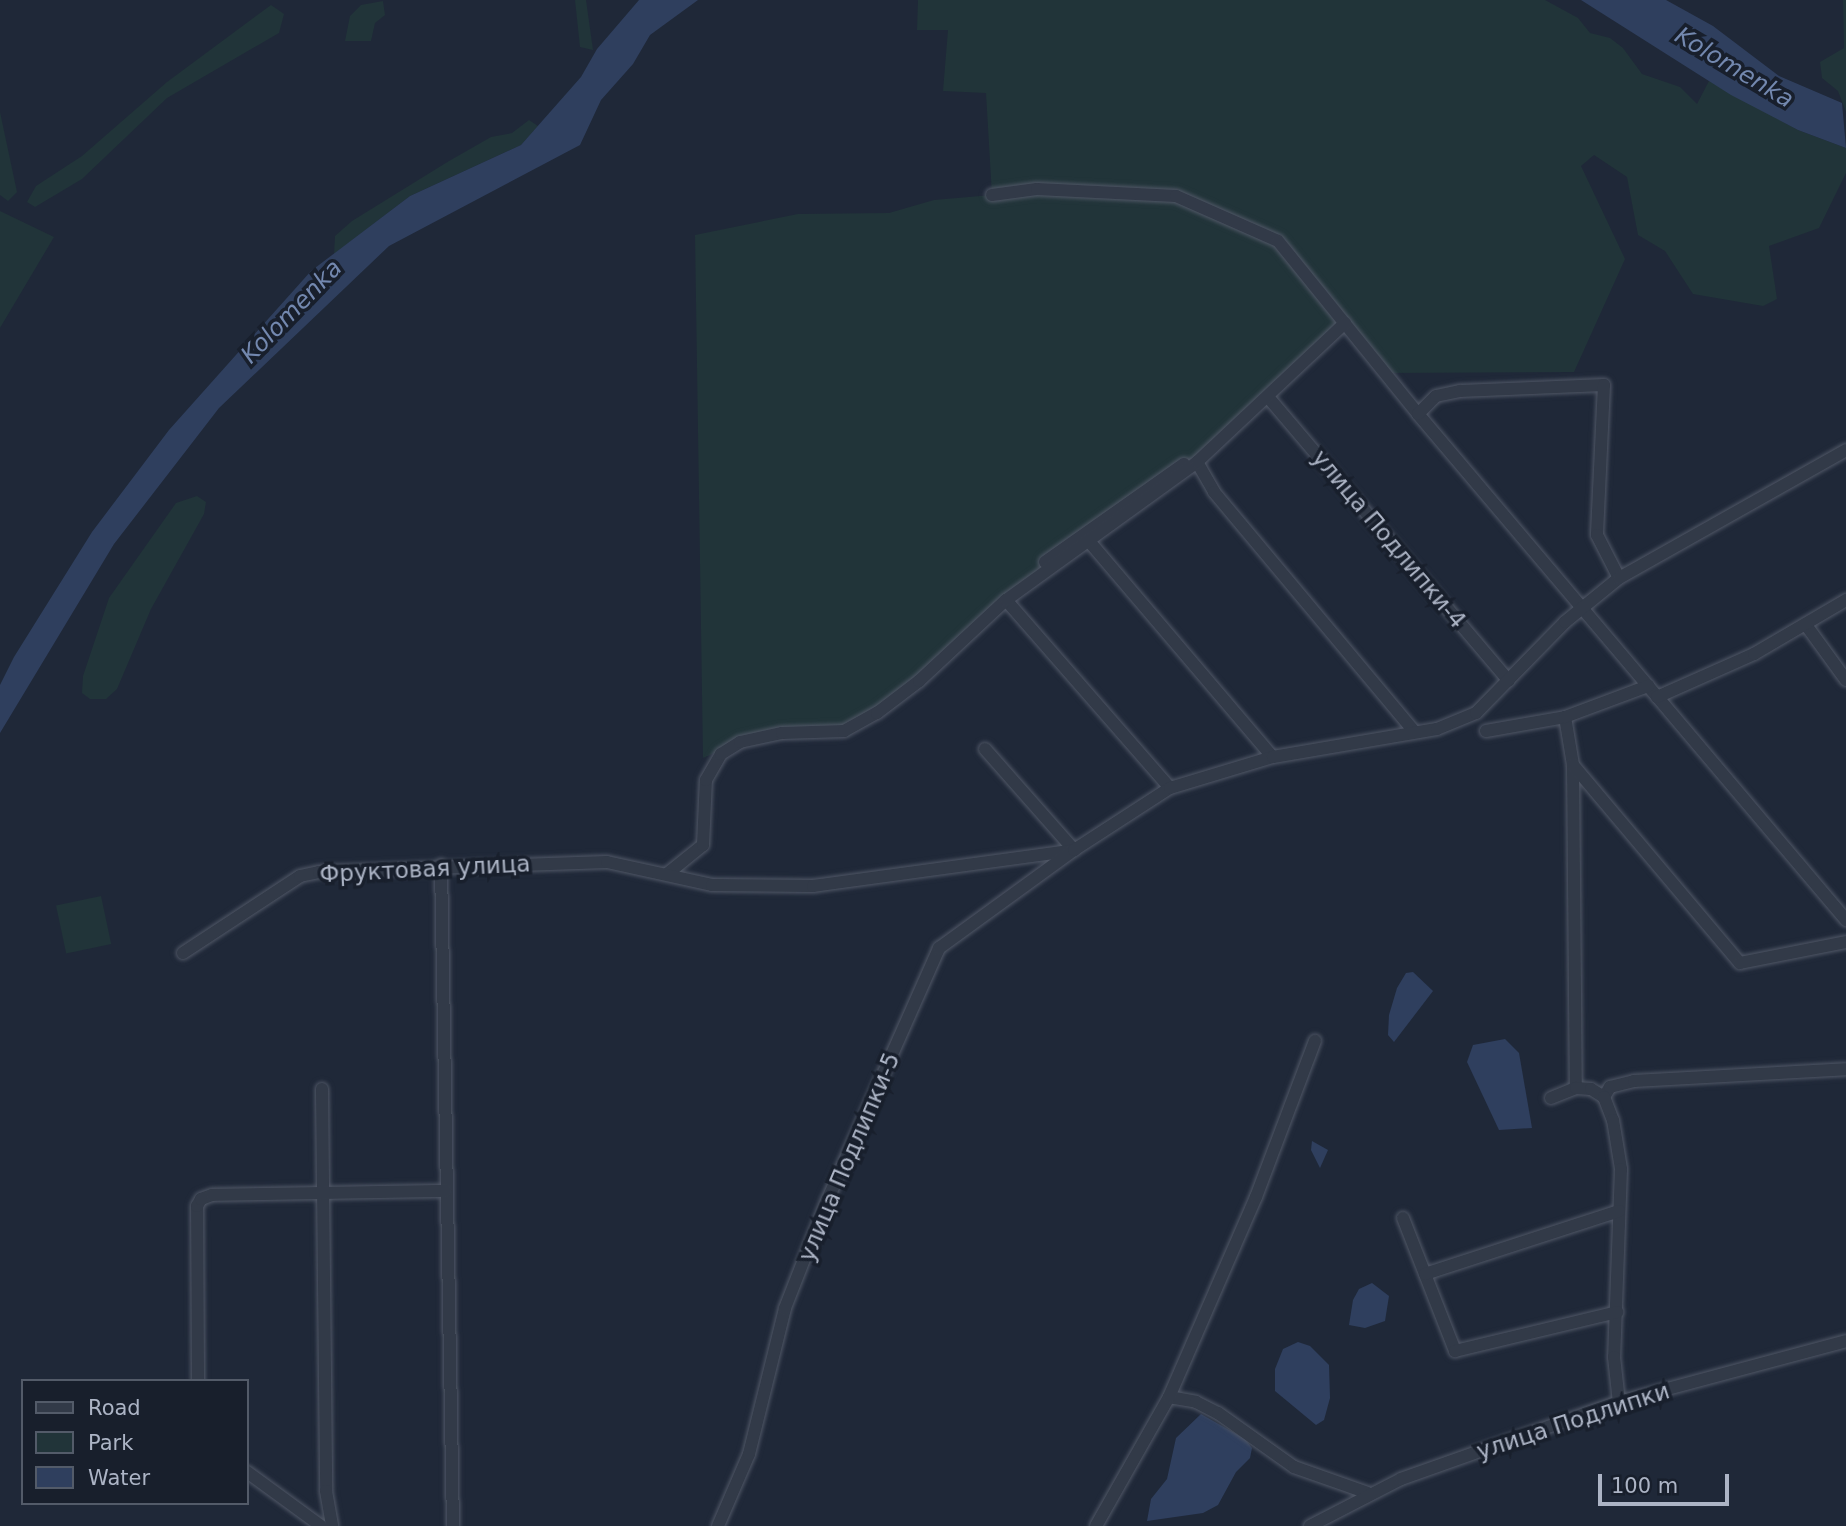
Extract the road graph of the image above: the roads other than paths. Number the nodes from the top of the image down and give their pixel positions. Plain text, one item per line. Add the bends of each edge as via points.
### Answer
1 (992, 195) dead end
2 (1345, 323) junction
3 (1268, 397) junction
4 (1418, 414) junction
5 (1846, 450) edge
6 (1201, 458) junction
7 (1088, 540) junction
8 (1619, 578) junction
9 (1006, 600) junction
10 (1846, 600) edge
11 (1583, 608) junction
12 (1806, 625) junction
13 (1846, 680) edge
14 (1509, 681) junction
15 (1648, 686) junction
16 (1657, 697) junction
17 (1565, 717) junction
18 (844, 731) junction
19 (1486, 731) dead end
20 (1414, 732) junction
21 (985, 749) dead end
22 (1273, 757) junction
23 (1573, 765) junction
24 (1170, 788) junction
25 (1074, 850) junction
26 (441, 865) junction
27 (667, 874) junction
28 (1846, 920) edge
29 (1846, 942) edge
30 (183, 953) dead end
31 (1315, 1041) dead end
32 (1846, 1069) edge
33 (1576, 1088) junction
34 (321, 1089) dead end
35 (1604, 1097) junction
36 (1551, 1098) dead end
37 (446, 1191) junction
38 (323, 1193) junction
39 (1619, 1211) junction
40 (1403, 1218) dead end
41 (1424, 1274) junction
42 (1616, 1312) junction
43 (1846, 1341) edge
44 (198, 1379) edge
45 (1169, 1397) junction
46 (1619, 1402) junction
47 (248, 1473) edge
48 (1368, 1493) junction
49 (321, 1526) edge
50 (332, 1526) edge
51 (453, 1526) edge
52 (718, 1526) edge
53 (1096, 1526) edge
54 (1310, 1526) edge

1 - 2 street via 1037,189 1176,196 1193,201 1278,241
2 - 3 street
2 - 4 street
3 - 6 street
3 - 14 street, улица Подлипки-4
4 - 8 street via 1436,396 1460,391 1604,385 1597,535
4 - 11 street
5 - 8 street
6 - 7 street
6 - 18 street via 1171,470 1076,537
6 - 20 street via 1214,492
7 - 9 street
7 - 22 street
8 - 11 street
9 - 18 street via 919,681
9 - 24 street
10 - 12 street
11 - 14 street
11 - 15 street
12 - 13 street
12 - 16 street
14 - 20 street via 1476,713 1437,729
15 - 16 street
15 - 17 street
16 - 28 street
17 - 19 street
17 - 23 street
18 - 27 street via 782,733 740,742 721,754 706,780 703,845
20 - 22 street
21 - 25 street
22 - 24 street
23 - 29 street via 1740,962
23 - 33 street
24 - 25 street
25 - 27 street, Фруктовая улица via 813,886 712,885
25 - 52 street, улица Подлипки-5 via 939,948 785,1308 749,1454
26 - 27 street, Фруктовая улица via 607,862
26 - 30 street, Фруктовая улица via 364,867 300,876
26 - 37 street
31 - 45 street via 1255,1197
32 - 35 street via 1634,1081 1610,1087
33 - 35 street
33 - 36 street
34 - 38 street
35 - 39 street via 1613,1120 1620,1169
37 - 38 street
37 - 51 street
38 - 44 street via 201,1199 197,1206
38 - 50 street via 326,1491
39 - 41 street
39 - 42 street
40 - 41 street
41 - 42 street via 1455,1351 1460,1353
42 - 46 street
43 - 46 street, улица Подлипки
45 - 48 street via 1218,1413 1294,1467
45 - 53 street
46 - 48 street, улица Подлипки
47 - 49 street
48 - 54 street, улица Подлипки

